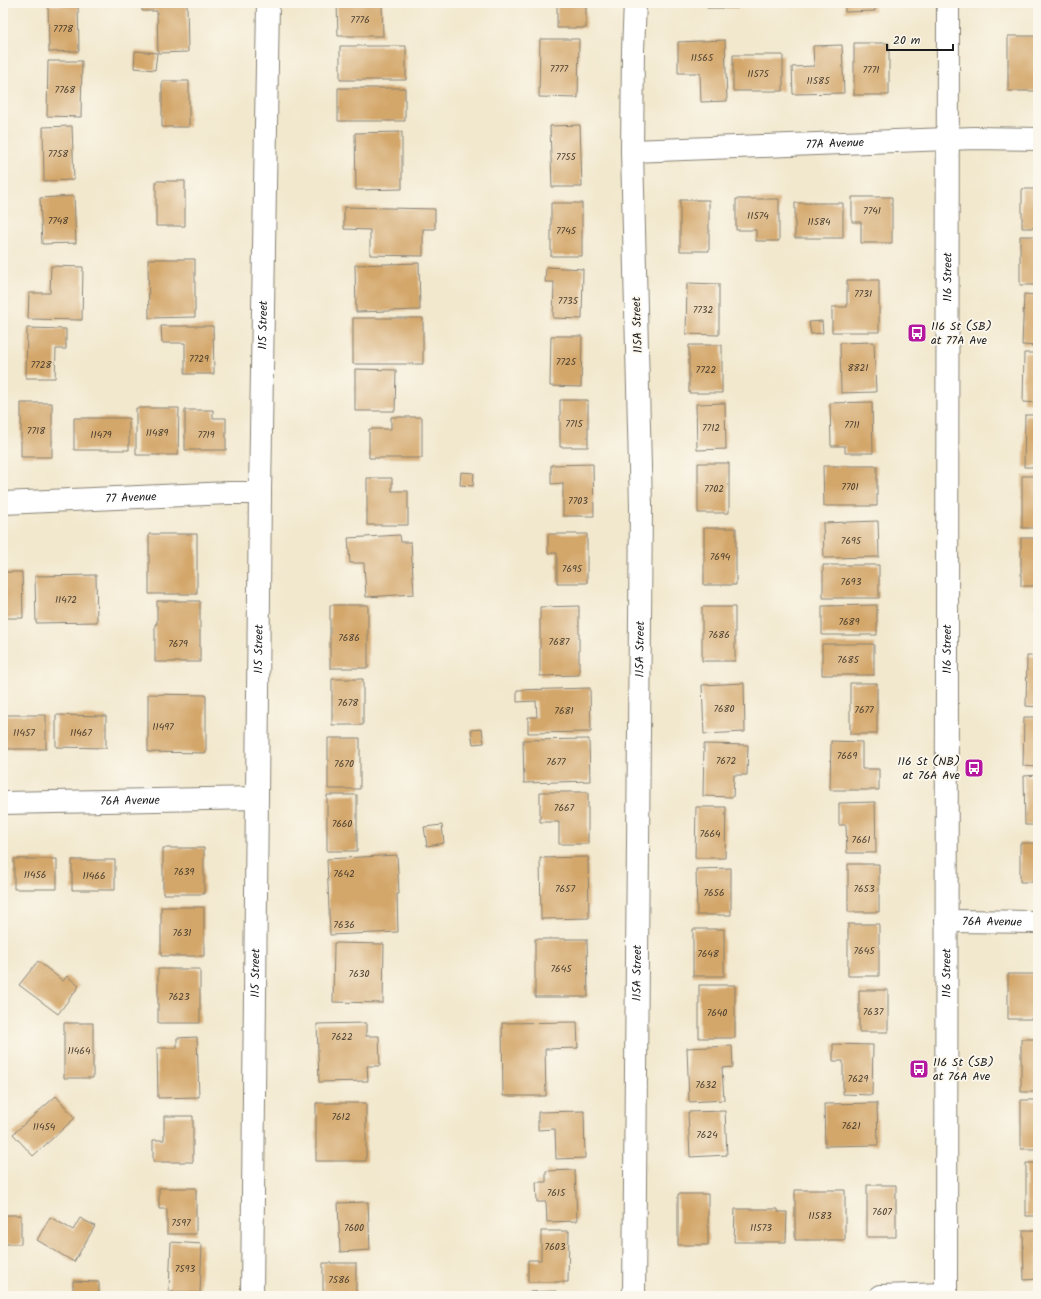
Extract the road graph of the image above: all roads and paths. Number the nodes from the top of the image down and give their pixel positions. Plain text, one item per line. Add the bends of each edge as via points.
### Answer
1 (268, 3) edge
2 (635, 3) edge
3 (948, 3) edge
4 (1038, 139) edge
5 (947, 140) junction
6 (632, 151) junction
7 (260, 493) junction
8 (3, 503) edge
9 (257, 798) junction
10 (3, 803) edge
11 (946, 921) junction
12 (1038, 922) edge
13 (946, 1295) edge
14 (252, 1296) edge
15 (634, 1296) edge
16 (880, 1296) edge

1 - 7 street, 115 Street
2 - 6 street, 115A Street
3 - 5 street, 116 Street
4 - 5 street, 77A Avenue
5 - 6 street, 77A Avenue
5 - 11 street, 116 Street
6 - 15 street, 115A Street via 641,506
7 - 8 street, 77 Avenue
7 - 9 street, 115 Street
9 - 10 street, 76A Avenue
9 - 14 street, 115 Street
11 - 12 street, 76A Avenue
11 - 13 street, 116 Street
13 - 16 street

